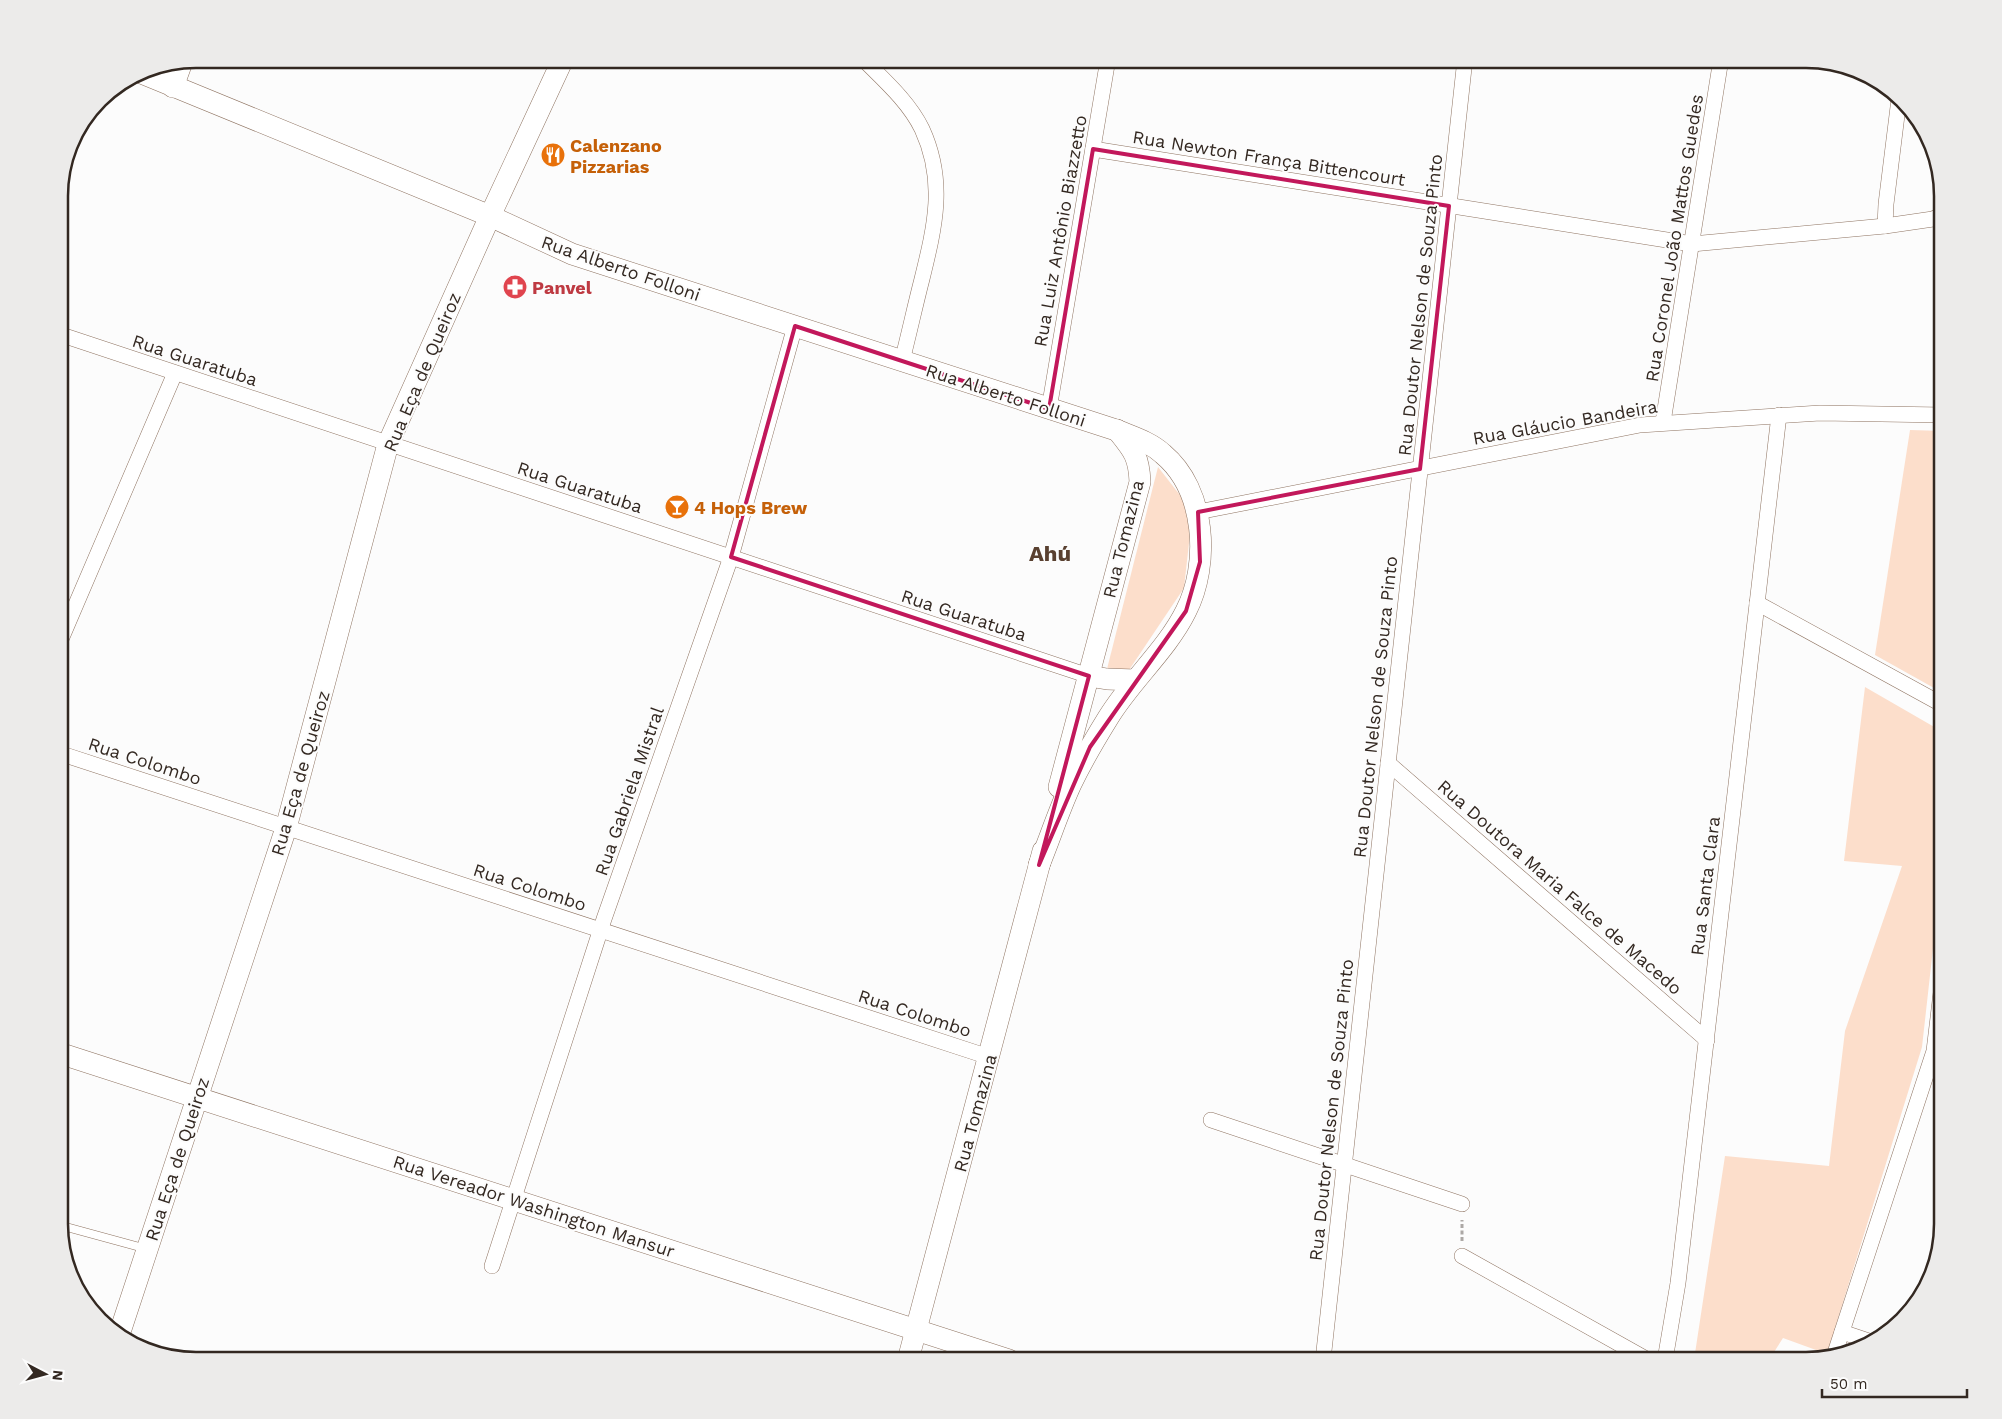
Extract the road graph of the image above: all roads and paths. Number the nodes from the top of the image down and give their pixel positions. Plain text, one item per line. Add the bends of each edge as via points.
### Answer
1 (559, 68) edge
2 (871, 68) edge
3 (1106, 68) edge
4 (1464, 68) edge
5 (1721, 68) edge
6 (179, 69) edge
7 (149, 77) edge
8 (173, 87) junction
9 (1898, 106) edge
10 (1093, 149) junction
11 (1449, 206) junction
12 (490, 216) junction
13 (1934, 218) edge
14 (1885, 226) junction
15 (1692, 244) junction
16 (795, 326) junction
17 (68, 337) edge
18 (902, 361) junction
19 (175, 373) junction
20 (1049, 409) junction
21 (1779, 415) junction
22 (1934, 415) edge
23 (1663, 422) junction
24 (1116, 430) junction
25 (388, 444) junction
26 (1420, 469) junction
27 (1198, 512) junction
28 (731, 557) junction
29 (1757, 603) junction
30 (68, 623) edge
31 (1089, 676) junction
32 (1135, 680) junction
33 (1934, 700) edge
34 (68, 756) edge
35 (1388, 763) junction
36 (286, 828) junction
37 (1039, 865) junction
38 (600, 930) junction
39 (1707, 1040) junction
40 (1934, 1050) edge
41 (68, 1056) edge
42 (989, 1057) junction
43 (197, 1097) junction
44 (1211, 1120) dead end
45 (1344, 1164) junction
46 (513, 1200) junction
47 (1462, 1204) joint
48 (68, 1228) edge
49 (149, 1250) junction
50 (1462, 1256) joint
51 (492, 1266) dead end
52 (122, 1328) edge
53 (918, 1331) junction
54 (1842, 1332) junction
55 (1862, 1339) edge
56 (1837, 1348) edge
57 (911, 1352) edge
58 (984, 1352) edge
59 (1324, 1352) edge
60 (1634, 1352) edge
61 (1667, 1352) edge

1 - 12 main road, Rua Eça de Queiroz
2 - 18 street via 910,109 921,128 931,152 937,182 932,237
3 - 10 street, Rua Luiz Antônio Biazzetto
4 - 11 street, Rua Doutor Nelson de Souza Pinto
5 - 15 street, Rua Coronel João Mattos Guedes
6 - 8 main road
7 - 8 main road, Rua Alberto Folloni
8 - 12 main road, Rua Alberto Folloni
9 - 14 street
10 - 11 street, Rua Newton França Bittencourt
10 - 20 street, Rua Luiz Antônio Biazzetto
11 - 15 street, Rua Newton França Bittencourt
11 - 26 street, Rua Doutor Nelson de Souza Pinto
12 - 16 main road, Rua Alberto Folloni via 572,254
12 - 25 main road, Rua Eça de Queiroz
13 - 14 street, Rua Newton França Bittencourt
14 - 15 street, Rua Newton França Bittencourt
15 - 23 street, Rua Coronel João Mattos Guedes
16 - 18 main road, Rua Alberto Folloni
16 - 28 street, Rua Gabriela Mistral
17 - 19 street, Rua Guaratuba
18 - 20 main road, Rua Alberto Folloni
19 - 25 street, Rua Guaratuba
19 - 30 street
20 - 24 main road, Rua Alberto Folloni
21 - 22 street, Rua Gláucio Bandeira
21 - 23 street, Rua Gláucio Bandeira
21 - 29 street, Rua Santa Clara
23 - 26 street, Rua Gláucio Bandeira via 1618,428
24 - 27 main road, Rua Tomazina via 1145,441 1164,454 1190,491
24 - 31 main road, Rua Tomazina via 1139,463 1140,482
25 - 28 street, Rua Guaratuba
25 - 36 main road, Rua Eça de Queiroz
26 - 27 street, Rua Gláucio Bandeira
26 - 35 street, Rua Doutor Nelson de Souza Pinto
27 - 32 main road, Rua Tomazina via 1200,562 1195,589 1173,634
28 - 31 street, Rua Guaratuba
28 - 38 street, Rua Gabriela Mistral
29 - 33 street
29 - 39 street, Rua Santa Clara
31 - 32 main road
31 - 37 main road, Rua Tomazina
32 - 37 main road, Rua Tomazina via 1110,715 1071,784
34 - 36 street, Rua Colombo
35 - 39 street, Rua Doutora Maria Falce de Macedo
35 - 45 street, Rua Doutor Nelson de Souza Pinto
36 - 38 street, Rua Colombo
36 - 43 main road, Rua Eça de Queiroz
37 - 42 main road, Rua Tomazina
38 - 42 street, Rua Colombo
38 - 46 street, Rua Gabriela Mistral
39 - 61 street, Rua Santa Clara
40 - 54 street
41 - 43 main road, Rua Vereador Washington Mansur
42 - 53 main road, Rua Tomazina
43 - 46 main road, Rua Vereador Washington Mansur
43 - 49 main road, Rua Eça de Queiroz
44 - 45 street
45 - 47 street
45 - 59 street, Rua Doutor Nelson de Souza Pinto
46 - 51 street, Rua Gabriela Mistral
46 - 53 main road, Rua Vereador Washington Mansur
47 - 50 path
48 - 49 lane
49 - 52 main road, Rua Eça de Queiroz
50 - 60 street
53 - 57 main road, Rua Tomazina
53 - 58 main road, Rua Vereador Washington Mansur
54 - 55 street
54 - 56 street

